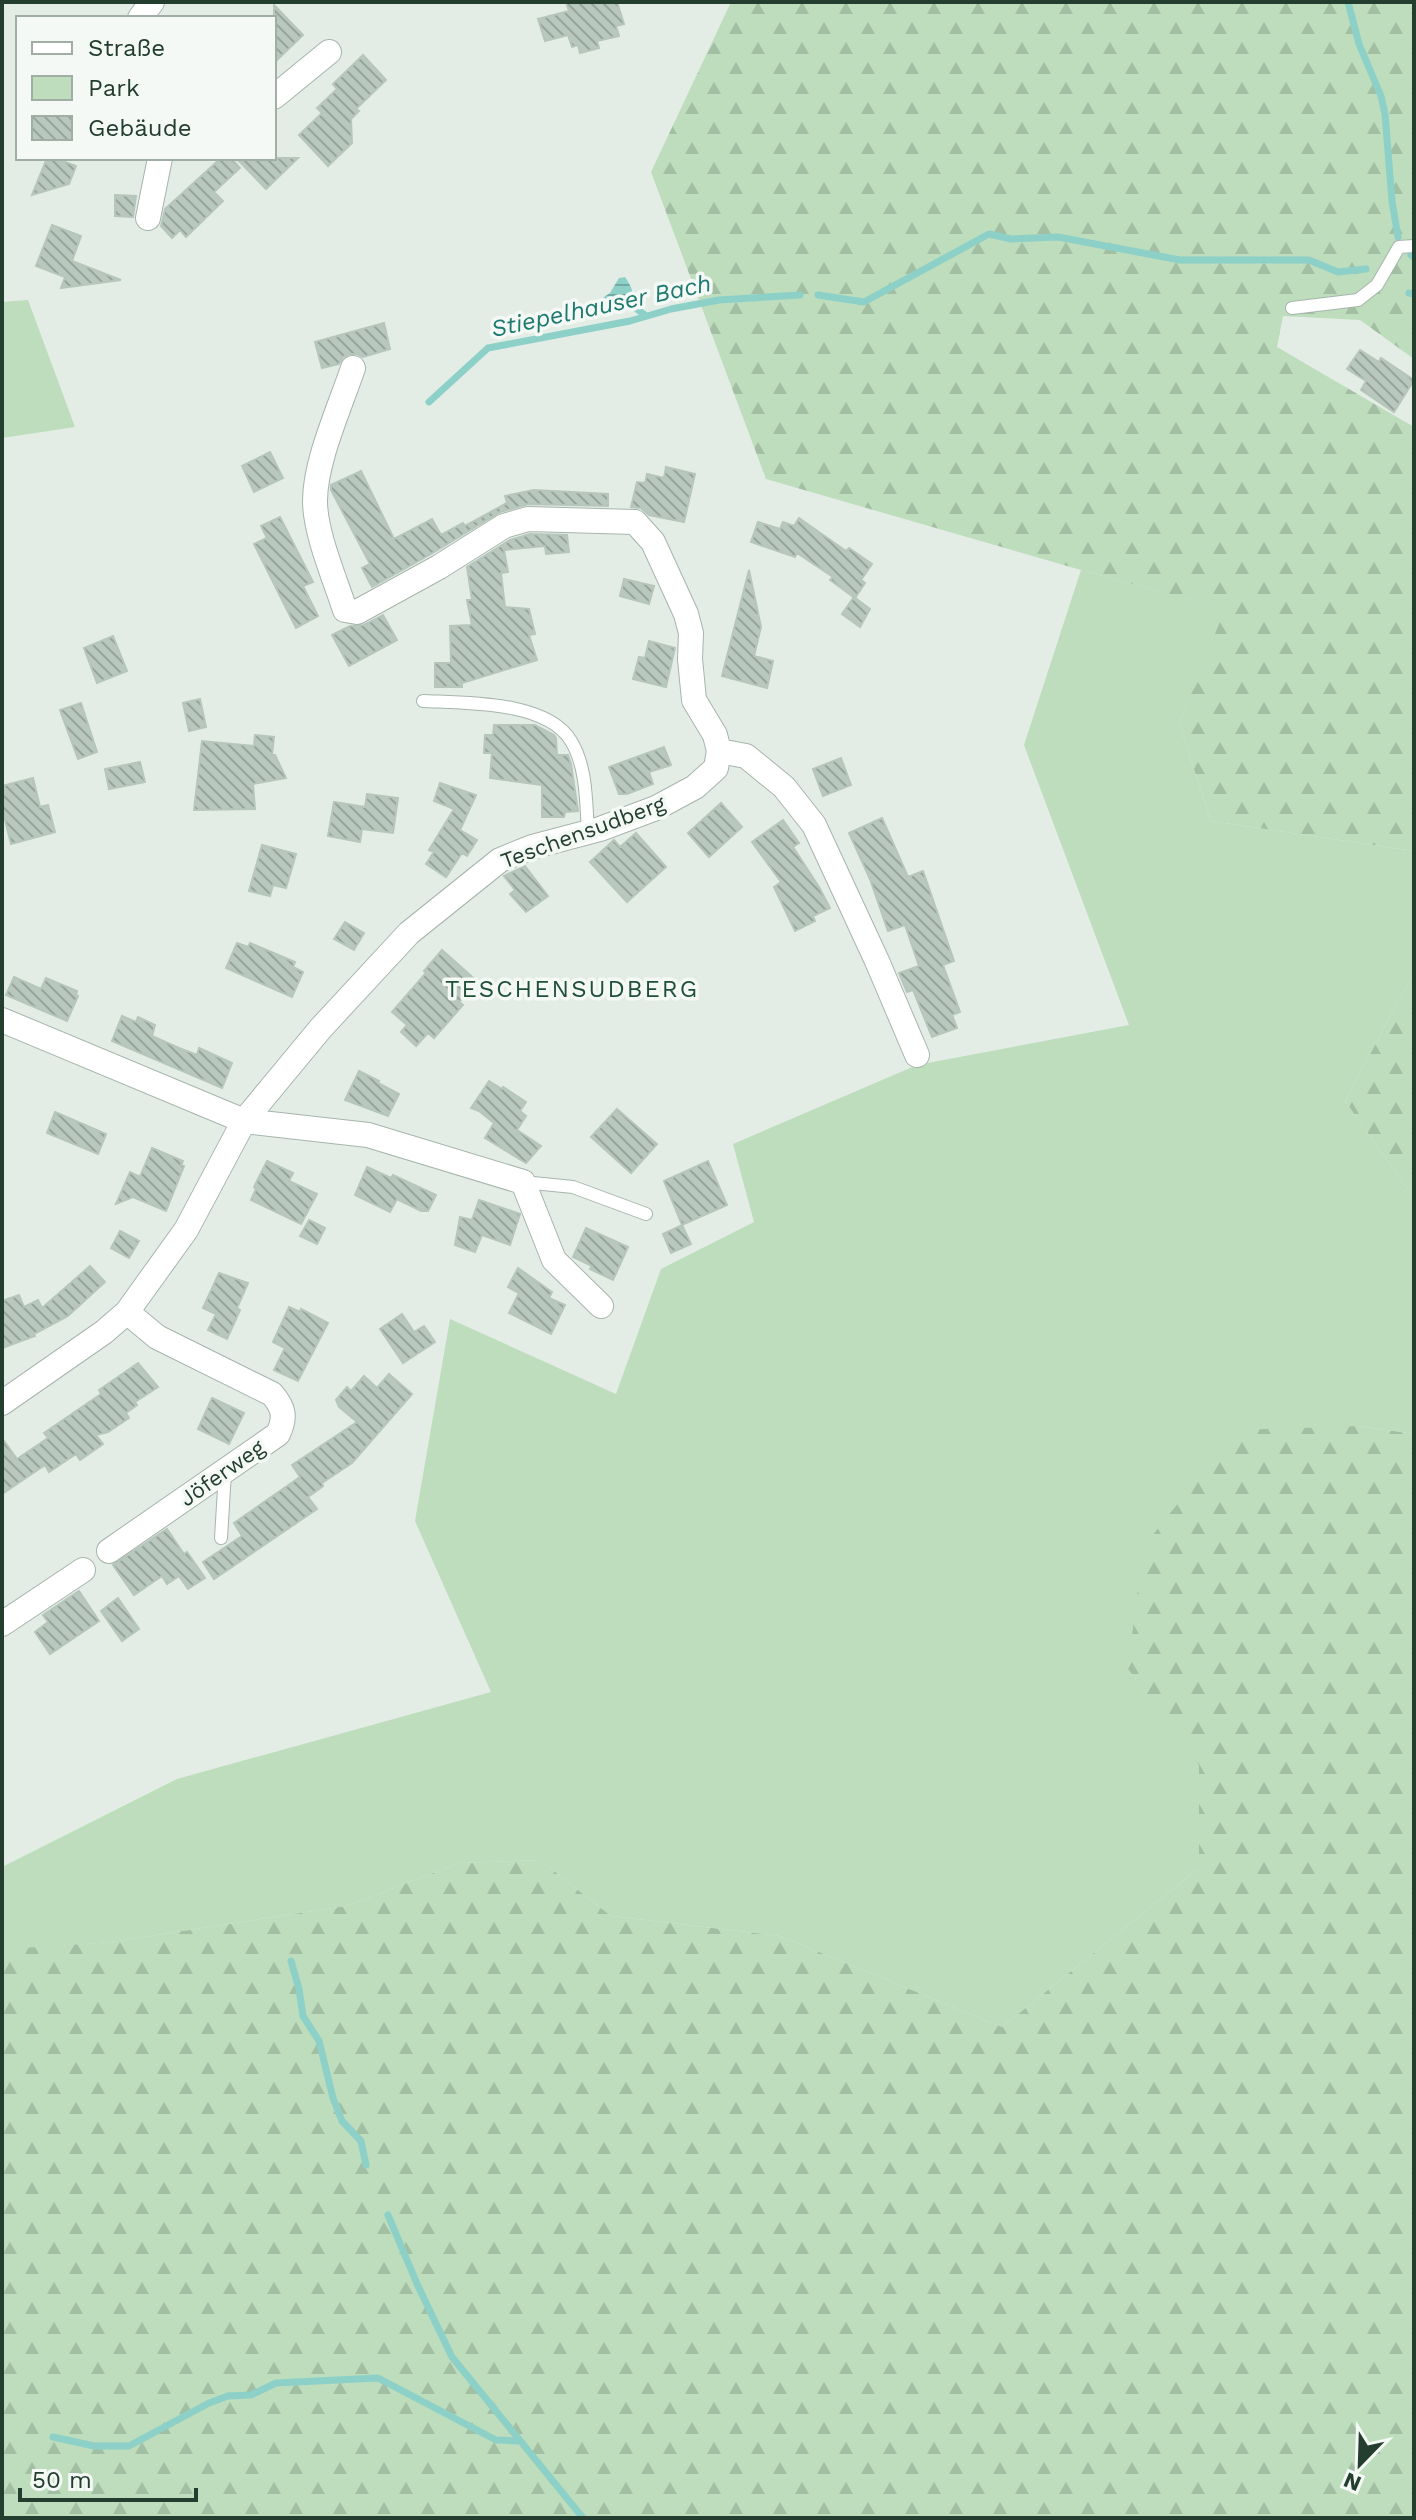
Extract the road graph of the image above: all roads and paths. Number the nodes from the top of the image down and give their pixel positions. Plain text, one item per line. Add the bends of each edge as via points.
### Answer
1 (329, 52) dead end
2 (276, 95) edge
3 (160, 160) edge
4 (148, 218) dead end
5 (1414, 246) edge
6 (1292, 308) dead end
7 (353, 368) dead end
8 (423, 701) dead end
9 (719, 751) junction
10 (588, 832) junction
11 (2, 1020) edge
12 (917, 1055) dead end
13 (244, 1121) junction
14 (523, 1182) junction
15 (646, 1214) dead end
16 (601, 1306) dead end
17 (127, 1312) junction
18 (2, 1403) edge
19 (225, 1472) junction
20 (221, 1538) dead end
21 (109, 1551) dead end
22 (83, 1570) dead end
23 (2, 1624) edge

1 - 2 street
3 - 4 street
5 - 6 lane via 1399,247 1377,285 1358,300
7 - 9 street via 316,478 315,505 345,610 357,612 516,522 635,522 653,542 686,614 694,700
8 - 10 lane via 535,713 559,725 581,766
9 - 10 street, Teschensudberg via 716,768 695,787 656,808
9 - 12 street via 746,756 784,787 814,825
10 - 13 street, Teschensudberg via 500,860 409,933
11 - 13 street
13 - 14 street via 368,1135
13 - 17 street via 186,1230
14 - 15 lane via 573,1187
14 - 16 street via 554,1260
17 - 18 street
17 - 19 street, Jöferweg via 157,1337 272,1394 283,1406 278,1434
19 - 20 lane
19 - 21 street, Jöferweg
22 - 23 street

